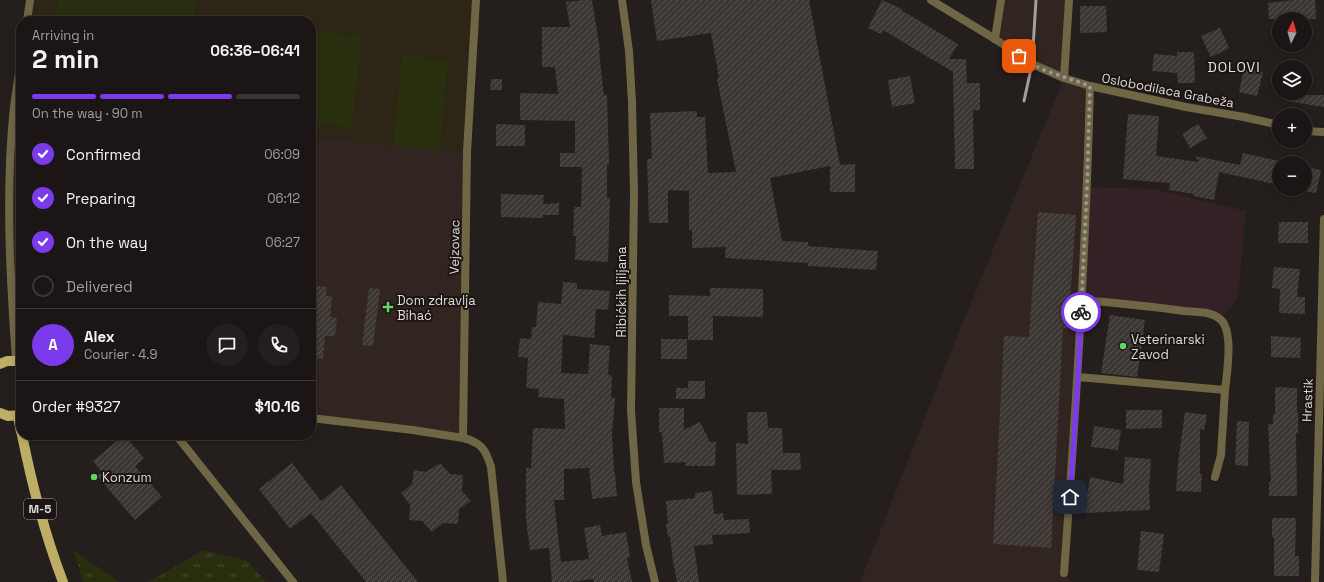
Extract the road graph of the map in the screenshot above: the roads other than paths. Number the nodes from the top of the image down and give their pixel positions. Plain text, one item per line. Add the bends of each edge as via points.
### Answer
1 (30, 0) edge
2 (476, 0) edge
3 (622, 0) edge
4 (931, 0) edge
5 (1001, 0) edge
6 (1070, 0) edge
7 (28, 16) edge
8 (995, 40) junction
9 (1064, 78) junction
10 (1090, 86) junction
11 (16, 94) edge
12 (1272, 123) edge
13 (1312, 131) edge
14 (1324, 132) edge
15 (1324, 219) edge
16 (1081, 300) junction
17 (16, 337) edge
18 (16, 360) edge
19 (0, 364) edge
20 (1078, 378) junction
21 (1225, 390) junction
22 (0, 413) edge
23 (16, 415) edge
24 (316, 419) edge
25 (463, 438) junction
26 (23, 440) edge
27 (180, 440) edge
28 (1215, 477) dead end
29 (1064, 573) dead end
30 (63, 582) edge
31 (293, 582) edge
32 (503, 582) edge
33 (655, 582) edge
34 (1315, 582) edge

1 - 7 street
2 - 25 street, Vejzovac via 467,152
3 - 33 street, Ribićkih ljiljana via 629,51 632,109 632,417 636,482
4 - 8 street, Oslobodilaca Grabeža
5 - 8 street
6 - 9 street
8 - 9 street, Oslobodilaca Grabeža via 1032,64
9 - 10 street, Oslobodilaca Grabeža
10 - 12 street, Oslobodilaca Grabeža
10 - 16 street
11 - 17 street via 9,204 11,298
13 - 14 street
15 - 34 street, Hrastik
16 - 20 street
16 - 21 street via 1173,309 1208,314 1220,319 1228,341
18 - 19 main road via 7,360
20 - 21 street
20 - 29 street
21 - 28 street via 1221,455
22 - 23 main road
24 - 25 street
25 - 32 street via 474,440 482,448 491,467
26 - 30 main road, M-5
27 - 31 street

